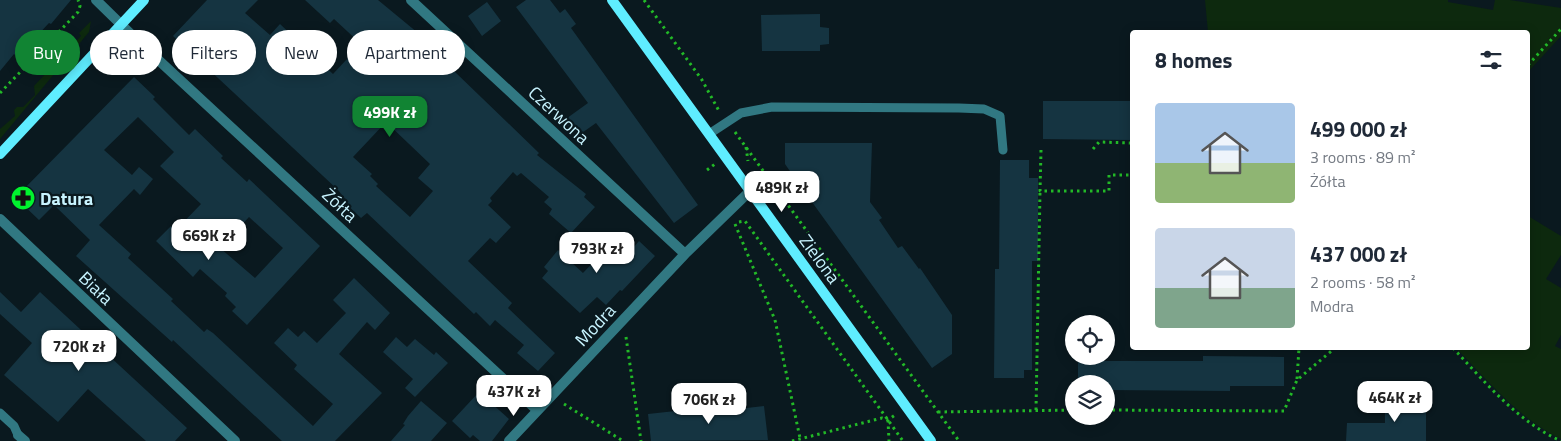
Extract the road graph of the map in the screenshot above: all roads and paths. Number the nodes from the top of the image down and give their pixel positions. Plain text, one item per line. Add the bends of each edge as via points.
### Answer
1 (78, 0) edge
2 (96, 0) edge
3 (144, 0) edge
4 (411, 0) edge
5 (612, 0) edge
6 (644, 0) edge
7 (120, 24) junction
8 (1561, 29) edge
9 (1530, 63) edge
10 (0, 93) edge
11 (726, 122) junction
12 (709, 134) junction
13 (1130, 143) edge
14 (1092, 148) dead end
15 (1003, 150) dead end
16 (1041, 150) dead end
17 (0, 154) edge
18 (1130, 175) edge
19 (750, 191) junction
20 (1040, 191) junction
21 (0, 219) edge
22 (735, 223) junction
23 (729, 226) dead end
24 (685, 254) junction
25 (632, 330) dead end
26 (1299, 350) edge
27 (1333, 350) edge
28 (1455, 350) edge
29 (1297, 380) junction
30 (551, 396) junction
31 (537, 410) junction
32 (1036, 410) junction
33 (1065, 410) edge
34 (1115, 410) edge
35 (938, 412) junction
36 (0, 413) edge
37 (888, 420) junction
38 (22, 438) edge
39 (800, 438) junction
40 (622, 440) edge
41 (235, 441) edge
42 (509, 441) edge
43 (614, 441) edge
44 (641, 441) edge
45 (792, 441) edge
46 (889, 441) edge
47 (904, 441) edge
48 (931, 441) edge
49 (959, 441) edge
50 (1561, 441) edge

1 - 10 path via 78,12
2 - 7 street, Żółta
3 - 7 street
4 - 24 street, Czerwona
5 - 12 street, Zielona
6 - 11 path via 702,80
7 - 17 street
7 - 31 street, Żółta
8 - 9 path
11 - 12 lane
11 - 15 lane via 742,113 772,107 984,109 1000,116
11 - 35 path
12 - 19 street, Zielona
13 - 14 path via 1099,142
16 - 20 path
18 - 20 path via 1109,175 1109,191
19 - 24 street, Modra
19 - 48 street, Zielona
20 - 32 path
21 - 41 street, Biała
22 - 23 path
22 - 37 path via 745,221
22 - 39 path via 775,320
24 - 30 street, Modra
25 - 44 path via 626,336
26 - 29 path
27 - 29 path
28 - 50 path via 1523,417
29 - 34 path via 1284,410
30 - 31 street, Modra
30 - 40 path
31 - 42 street, Modra
32 - 33 path
32 - 35 path
35 - 49 path
36 - 38 lane
37 - 39 path via 882,418
37 - 46 path
37 - 47 path
39 - 45 path
40 - 43 path

